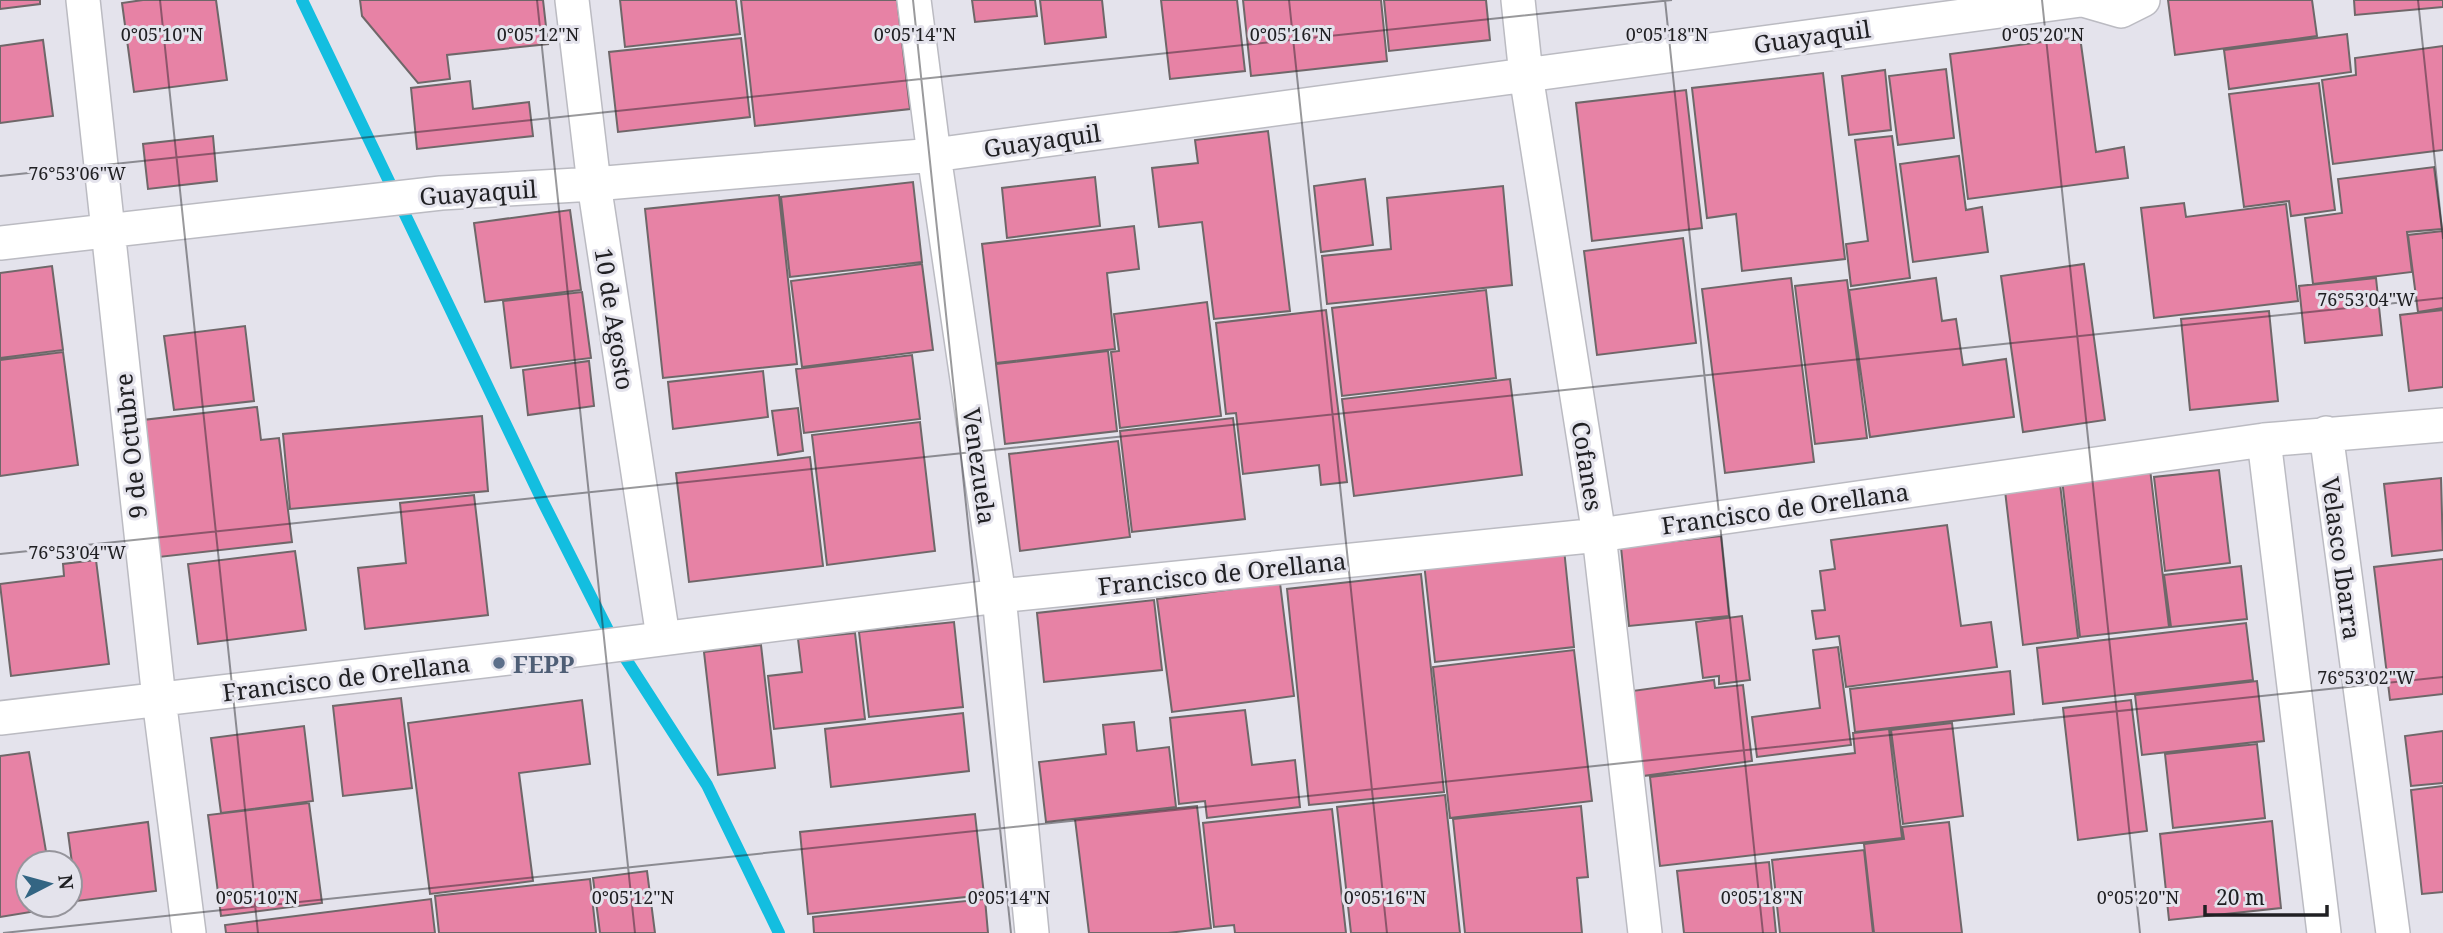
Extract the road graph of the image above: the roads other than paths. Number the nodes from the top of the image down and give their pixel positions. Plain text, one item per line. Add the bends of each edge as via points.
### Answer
1 (83, 0) edge
2 (572, 0) edge
3 (914, 0) edge
4 (1518, 0) edge
5 (2082, 0) edge
6 (2143, 0) edge
7 (1526, 75) junction
8 (934, 155) junction
9 (594, 184) junction
10 (107, 232) junction
11 (0, 243) edge
12 (2443, 425) edge
13 (2326, 433) junction
14 (2264, 440) junction
15 (1599, 535) junction
16 (999, 596) junction
17 (663, 637) junction
18 (159, 699) junction
19 (0, 718) edge
20 (189, 933) edge
21 (1032, 933) edge
22 (1645, 933) edge
23 (2323, 933) edge
24 (2393, 933) edge

1 - 10 street, 9 de Octubre
2 - 9 street, 10 de Agosto
3 - 8 street, Venezuela
4 - 7 street, Cofanes
5 - 6 street, Guayaquil via 2121,11
5 - 7 street, Guayaquil
7 - 8 street, Guayaquil
7 - 15 street, Cofanes
8 - 9 street, Guayaquil
8 - 16 street, Venezuela
9 - 10 street, Guayaquil via 441,193
9 - 17 street, 10 de Agosto
10 - 11 street, Guayaquil
10 - 18 street, 9 de Octubre
12 - 13 street, Francisco de Orellana
13 - 14 street, Francisco de Orellana
13 - 24 street, Velasco Ibarra
14 - 15 street, Francisco de Orellana
14 - 23 street
15 - 16 street, Francisco de Orellana
15 - 22 street, Cofanes
16 - 17 street, Francisco de Orellana
16 - 21 street, Venezuela
17 - 18 street, Francisco de Orellana
18 - 19 street, Francisco de Orellana
18 - 20 street, 9 de Octubre

